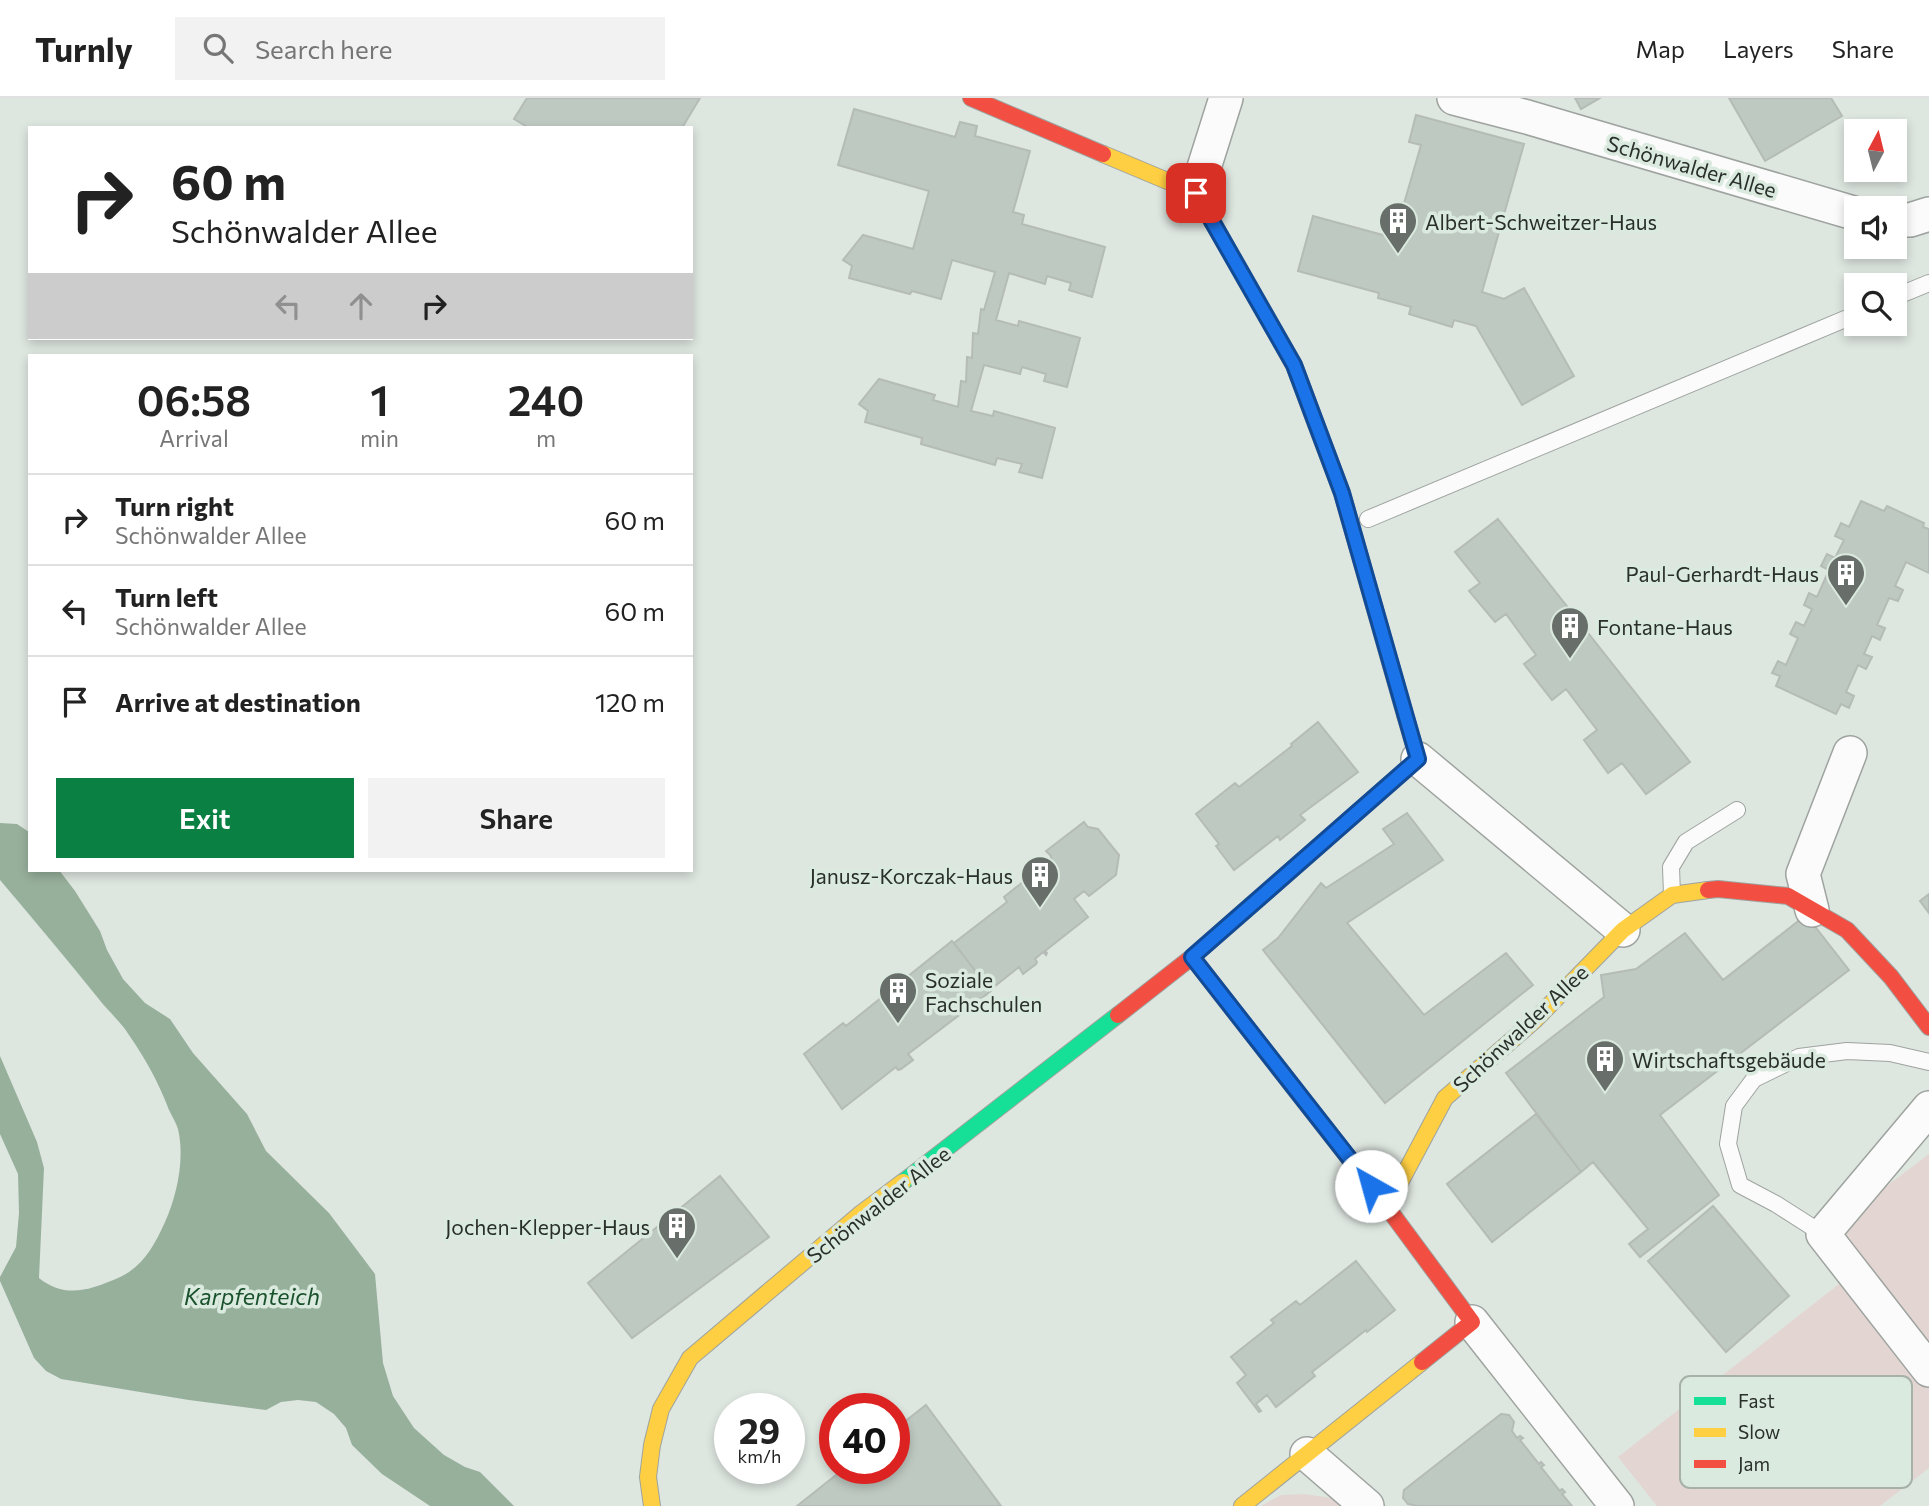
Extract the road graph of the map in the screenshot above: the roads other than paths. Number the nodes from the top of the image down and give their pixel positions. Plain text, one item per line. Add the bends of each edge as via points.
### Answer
1 (971, 98) edge
2 (1226, 98) edge
3 (1454, 98) edge
4 (1521, 108) edge
5 (1196, 193) junction
6 (1844, 210) edge
7 (1929, 214) edge
8 (1907, 220) edge
9 (1929, 283) edge
10 (1907, 293) edge
11 (1844, 319) edge
12 (1368, 519) dead end
13 (1850, 753) dead end
14 (1418, 759) junction
15 (1737, 810) dead end
16 (1672, 895) junction
17 (1812, 910) junction
18 (1623, 930) junction
19 (1192, 957) junction
20 (1929, 1027) edge
21 (1929, 1062) edge
22 (1929, 1108) edge
23 (1387, 1207) junction
24 (1823, 1234) junction
25 (1472, 1322) junction
26 (1929, 1370) edge
27 (1307, 1454) junction
28 (652, 1506) edge
29 (1242, 1506) edge
30 (1367, 1506) edge
31 (1617, 1506) edge

1 - 5 street
2 - 5 street
3 - 4 street, Schönwalder Allee
4 - 6 street, Schönwalder Allee
5 - 14 street via 1294,365 1342,493
7 - 8 street
9 - 10 lane
11 - 12 lane
13 - 17 street via 1803,874
14 - 18 street
14 - 19 street, Schönwalder Allee
15 - 16 lane via 1686,842 1671,867
16 - 17 street, Schönwalder Allee via 1718,890 1788,896
16 - 18 street, Schönwalder Allee
17 - 20 street, Schönwalder Allee via 1847,930
18 - 23 street, Schönwalder Allee via 1535,1020 1445,1098
19 - 23 street
19 - 28 street, Schönwalder Allee via 859,1215 690,1358 661,1409 652,1444 648,1477
21 - 24 lane via 1890,1053 1847,1051 1799,1058 1754,1079 1734,1106 1728,1144 1741,1185
22 - 24 street
23 - 25 street
24 - 26 street
25 - 27 street
25 - 31 street
27 - 29 street
27 - 30 street

